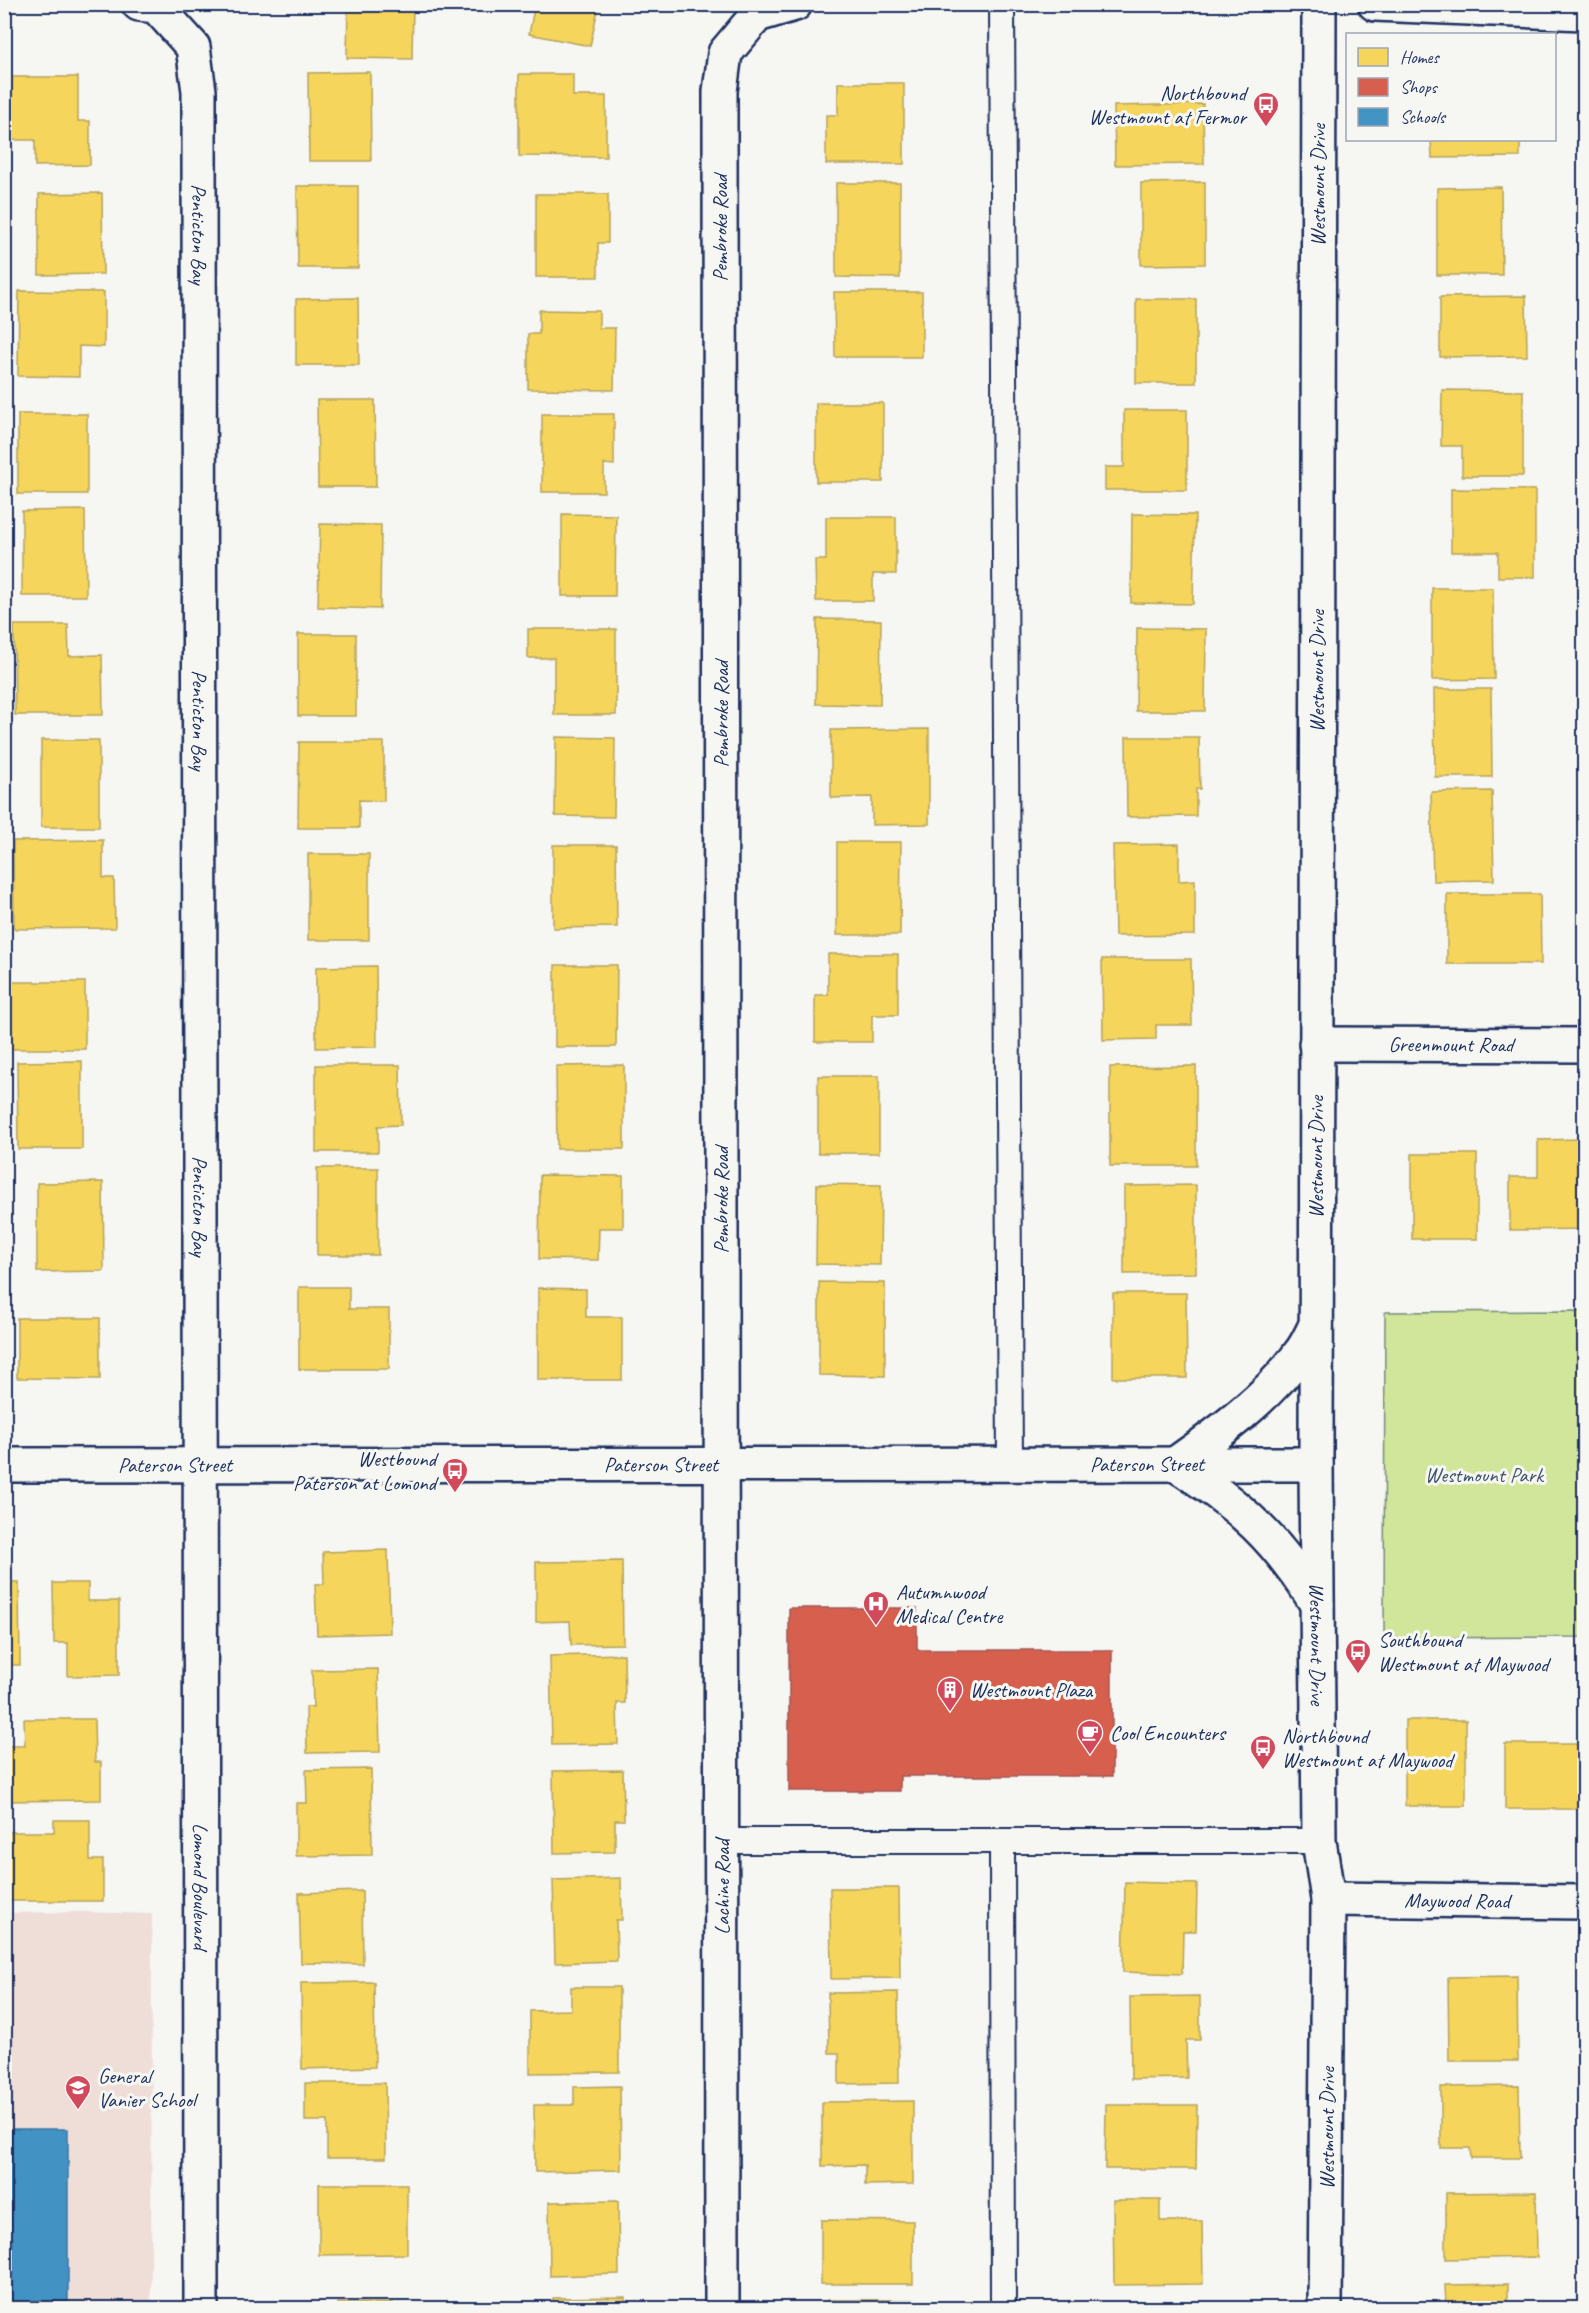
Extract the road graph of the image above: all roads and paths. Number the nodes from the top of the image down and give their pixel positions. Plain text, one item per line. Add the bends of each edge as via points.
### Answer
1 (140, 4) edge
2 (795, 4) edge
3 (1002, 4) edge
4 (1319, 4) edge
5 (1375, 4) edge
6 (1584, 13) edge
7 (1316, 1044) junction
8 (1584, 1045) edge
9 (1316, 1325) junction
10 (1010, 1464) junction
11 (1175, 1464) junction
12 (1316, 1464) junction
13 (4, 1465) edge
14 (722, 1465) junction
15 (200, 1466) junction
16 (1317, 1604) junction
17 (721, 1841) junction
18 (1002, 1841) junction
19 (1319, 1841) junction
20 (1328, 1899) junction
21 (1584, 1902) edge
22 (201, 2308) edge
23 (722, 2308) edge
24 (1004, 2308) edge
25 (1325, 2308) edge

1 - 15 street, Penticton Bay via 156,6 193,47 199,91
2 - 14 street, Pembroke Road via 757,15 725,52 720,91
3 - 10 lane
4 - 7 street, Westmount Drive
5 - 6 street
7 - 8 street, Greenmount Road
7 - 9 street, Westmount Drive
9 - 11 street via 1300,1353 1261,1395
9 - 12 street, Westmount Drive
10 - 11 street, Paterson Street
10 - 14 street, Paterson Street
11 - 12 street, Paterson Street
11 - 16 street via 1214,1489 1271,1539
12 - 16 street, Westmount Drive
13 - 15 street, Paterson Street
14 - 15 street, Paterson Street
14 - 17 street, Lachine Road
15 - 22 street, Lomond Boulevard
16 - 19 street, Westmount Drive
17 - 18 lane
17 - 23 street, Lachine Road
18 - 19 lane
18 - 24 lane
19 - 20 street, Westmount Drive
20 - 21 street, Maywood Road
20 - 25 street, Westmount Drive

